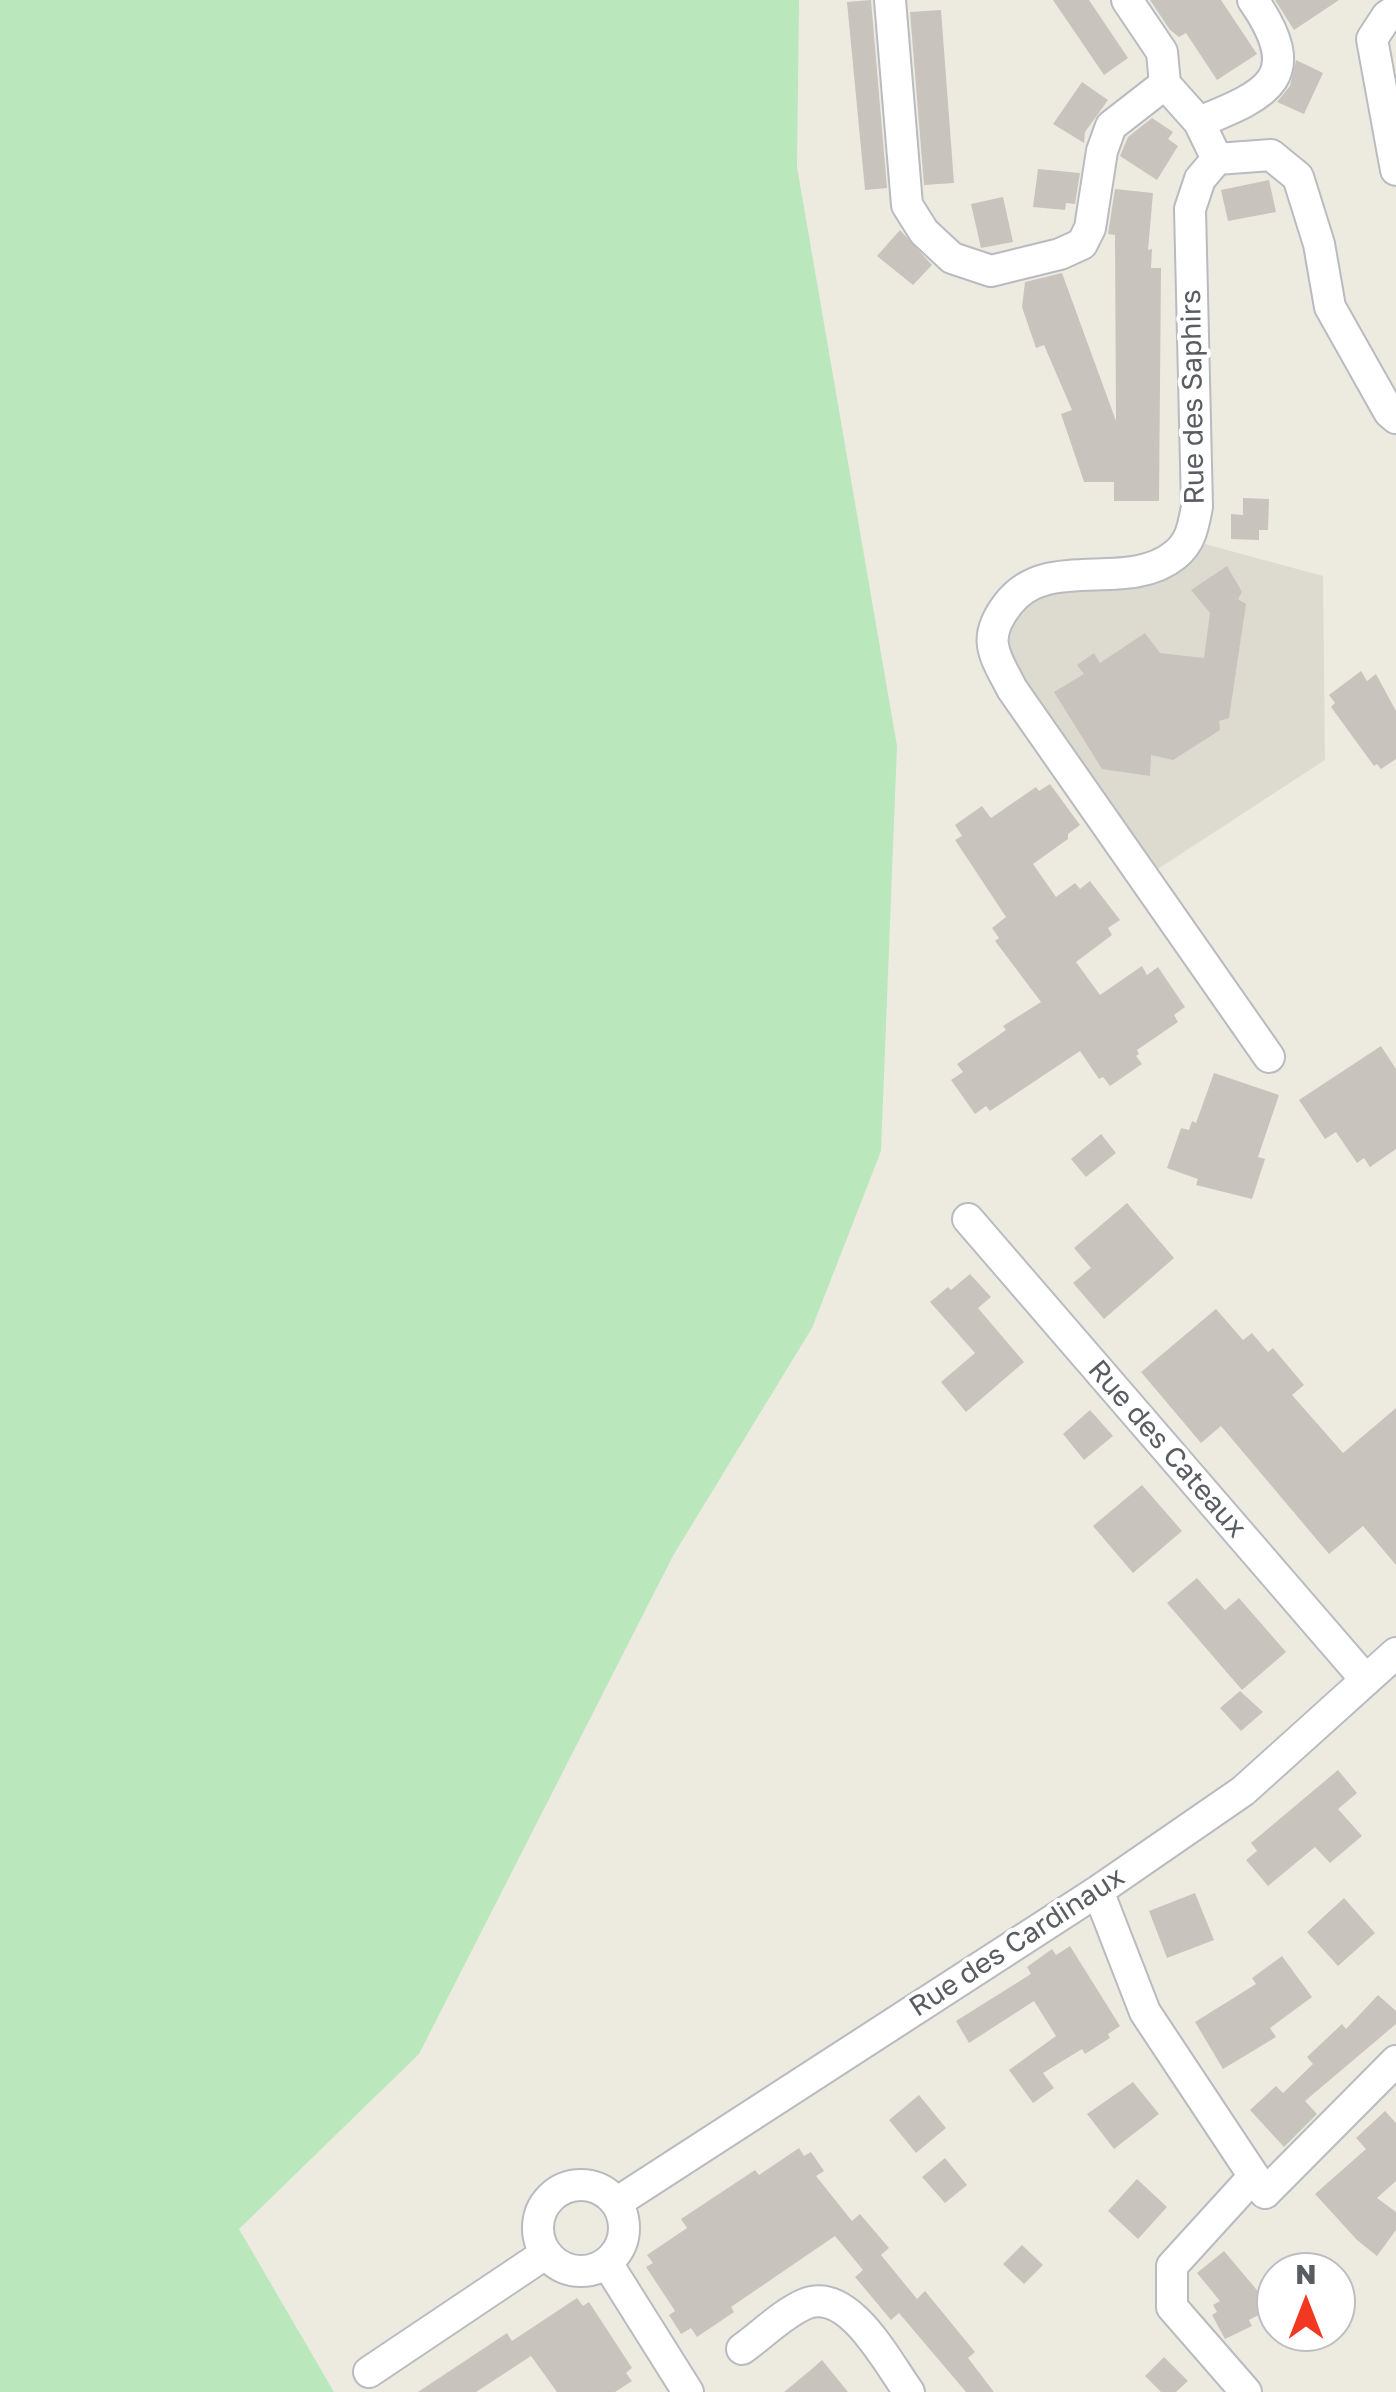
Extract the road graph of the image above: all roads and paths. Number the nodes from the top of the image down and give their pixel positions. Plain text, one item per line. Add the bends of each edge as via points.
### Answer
1 (890, 0) edge
2 (1127, 0) edge
3 (1253, 0) edge
4 (1396, 10) edge
5 (1164, 84) junction
6 (1200, 122) junction
7 (1217, 159) junction
8 (1396, 170) edge
9 (1392, 415) edge
10 (1269, 1058) dead end
11 (968, 1219) dead end
12 (1396, 1654) edge
13 (1366, 1680) junction
14 (1098, 1891) junction
15 (1396, 2061) edge
16 (1254, 2176) junction
17 (616, 2203) junction
18 (544, 2254) junction
19 (607, 2263) junction
20 (742, 2350) dead end
21 (369, 2372) dead end
22 (682, 2390) edge
23 (909, 2392) edge
24 (1246, 2392) edge

1 - 5 street via 906,204 952,258 991,272 1082,244 1111,126
2 - 5 street via 1162,52
3 - 6 street via 1277,52 1276,74 1263,92
4 - 8 street via 1372,39
5 - 6 street
6 - 7 street
7 - 9 street via 1271,154 1298,178 1330,307
7 - 10 street, Rue des Saphirs via 1200,179 1190,209 1197,507 1190,540 1145,570 1052,577 1020,588 997,618 991,646 1012,689
11 - 13 street, Rue des Cateaux
12 - 13 street, Rue des Cardinaux
13 - 14 street, Rue des Cardinaux via 1243,1791
14 - 16 street via 1145,2012
14 - 17 street, Rue des Cardinaux
15 - 16 street via 1265,2193
16 - 24 street via 1172,2266 1172,2307
17 - 18 street via 586,2185 550,2197 537,2230
17 - 19 street via 624,2235
18 - 19 street via 562,2268 589,2271
18 - 21 street
19 - 22 street
20 - 23 street via 808,2302 830,2302 852,2314

